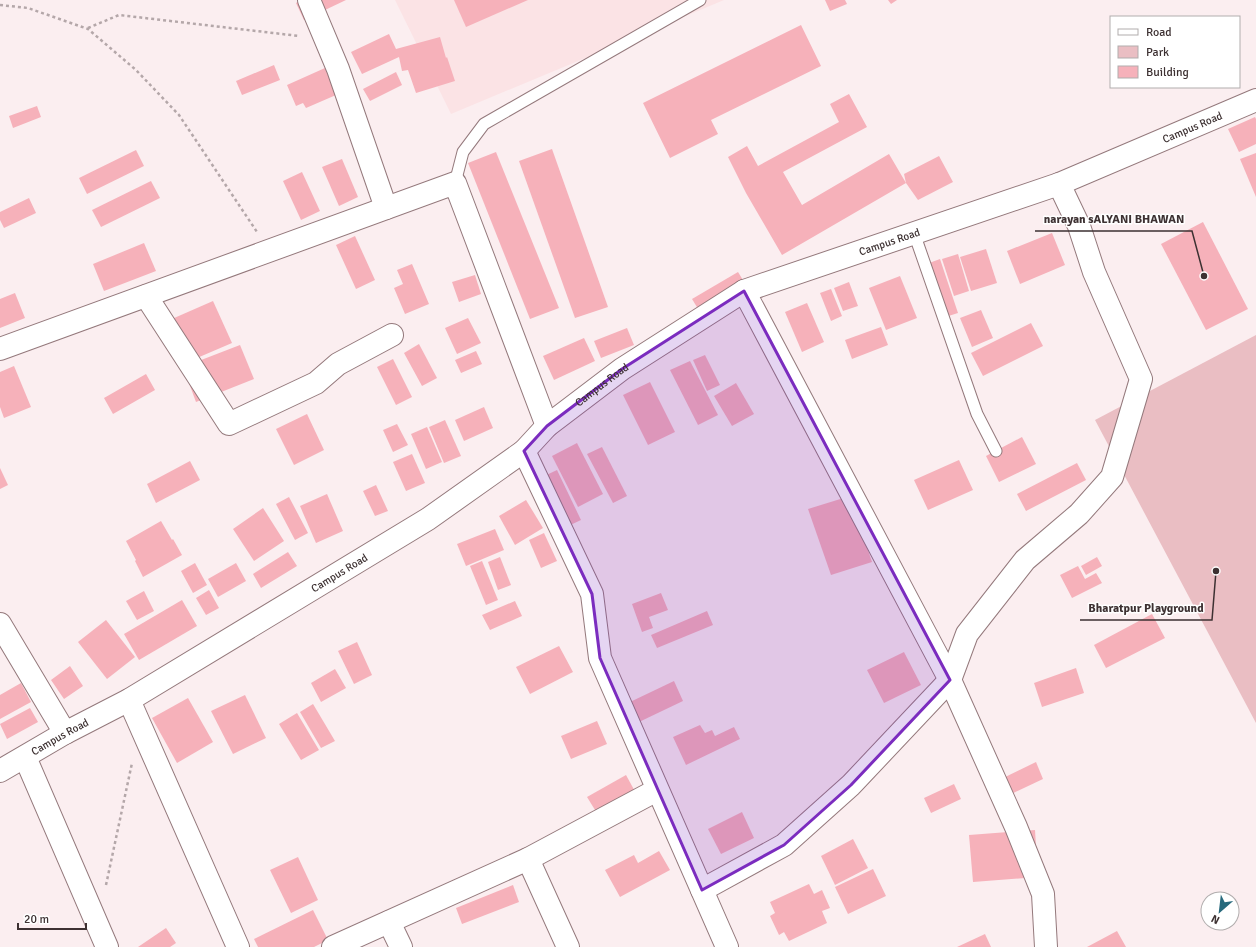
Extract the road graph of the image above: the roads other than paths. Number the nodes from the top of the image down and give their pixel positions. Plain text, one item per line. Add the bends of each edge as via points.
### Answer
1 (309, 0) edge
2 (700, 0) edge
3 (1256, 100) edge
4 (455, 183) junction
5 (1059, 184) junction
6 (386, 208) junction
7 (914, 233) junction
8 (744, 291) junction
9 (146, 296) junction
10 (392, 334) dead end
11 (0, 349) edge
12 (547, 426) junction
13 (524, 451) junction
14 (996, 451) dead end
15 (0, 624) edge
16 (950, 680) junction
17 (129, 700) junction
18 (65, 733) junction
19 (25, 757) junction
20 (0, 772) edge
21 (657, 790) junction
22 (528, 859) junction
23 (702, 890) junction
24 (389, 922) junction
25 (107, 947) edge
26 (238, 947) edge
27 (333, 947) edge
28 (401, 947) edge
29 (568, 947) edge
30 (727, 947) edge
31 (1046, 947) edge

1 - 6 street via 338,69
2 - 4 lane via 484,124 463,152
3 - 5 street, Campus Road
4 - 6 street
4 - 12 street
5 - 7 street, Campus Road
5 - 16 street via 1079,226 1094,272 1141,379 1112,477 1078,514 1025,560 967,634
6 - 9 street
7 - 8 street, Campus Road
7 - 14 lane via 977,414
8 - 12 street, Campus Road via 622,369
8 - 16 street
9 - 10 street via 229,424 316,383 338,364
9 - 11 street
12 - 13 street, Campus Road
13 - 17 street, Campus Road via 428,519
13 - 21 street via 592,594 600,658
15 - 18 street
16 - 23 street via 851,785 784,845
16 - 31 street via 1043,894
17 - 18 street, Campus Road
17 - 26 street
18 - 19 street, Campus Road
19 - 20 street, Campus Road
19 - 25 street
21 - 22 street
21 - 23 street
22 - 24 street
22 - 29 street
23 - 30 street
24 - 27 street
24 - 28 street

